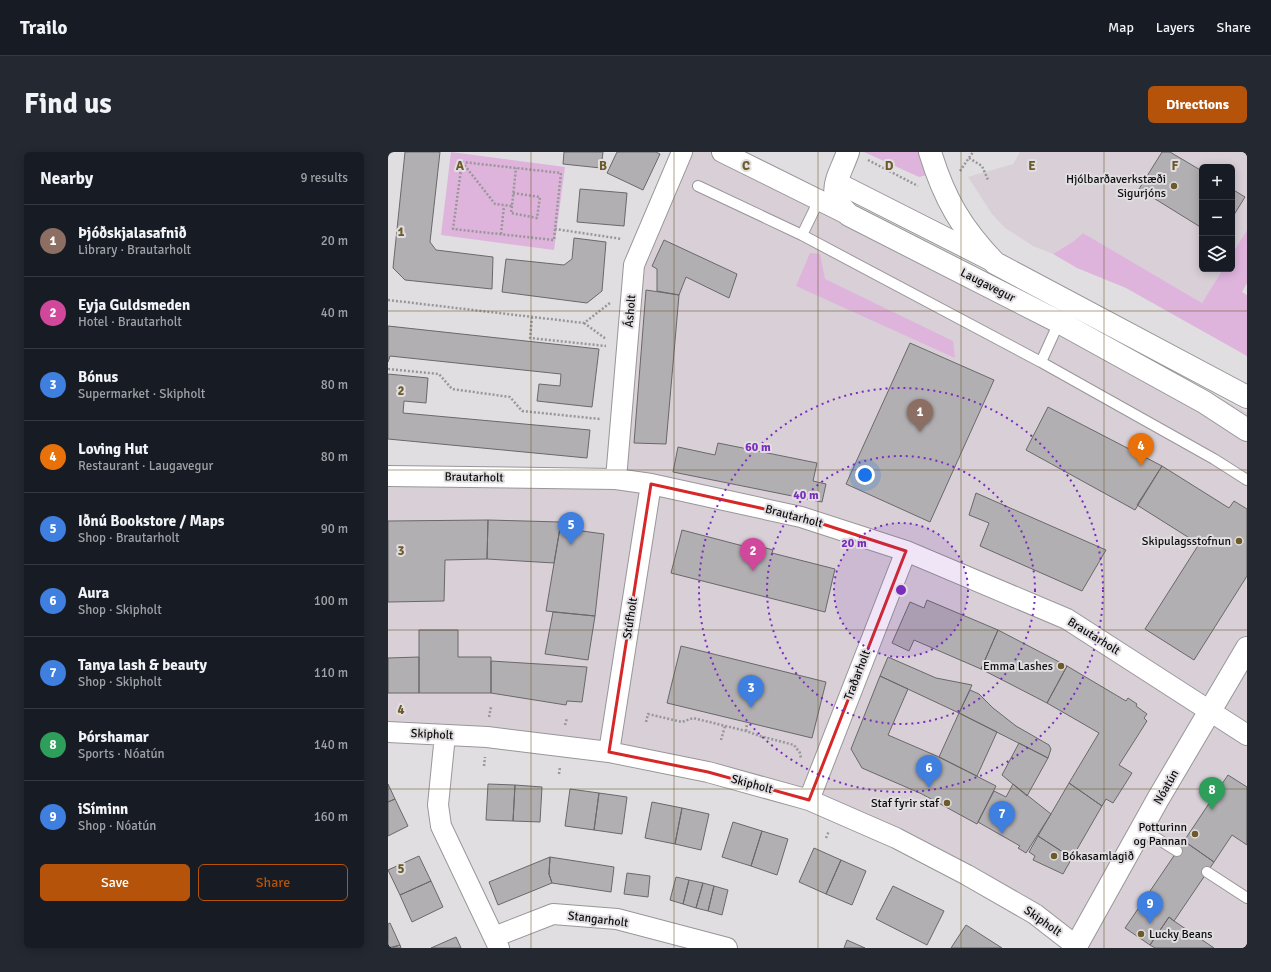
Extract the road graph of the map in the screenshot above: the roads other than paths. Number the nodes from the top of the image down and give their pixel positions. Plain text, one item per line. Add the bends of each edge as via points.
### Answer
1 (682, 152) edge
2 (722, 152) edge
3 (930, 152) edge
4 (856, 155) edge
5 (836, 182) junction
6 (698, 186) dead end
7 (819, 200) junction
8 (849, 215) junction
9 (802, 235) junction
10 (995, 263) junction
11 (1070, 301) junction
12 (1059, 322) junction
13 (1040, 362) junction
14 (1247, 397) edge
15 (1247, 430) edge
16 (388, 476) edge
17 (616, 479) junction
18 (1247, 480) edge
19 (651, 484) junction
20 (906, 551) junction
21 (1247, 648) edge
22 (1211, 711) junction
23 (388, 732) edge
24 (445, 735) junction
25 (1247, 735) edge
26 (609, 752) junction
27 (808, 800) junction
28 (1142, 829) junction
29 (1177, 851) dead end
30 (1207, 872) dead end
31 (1247, 898) edge
32 (496, 942) edge
33 (1077, 947) edge
34 (727, 948) edge

1 - 17 street, Ásholt via 634,265
2 - 7 street, Laugavegur
3 - 10 main road via 947,198 959,221
4 - 5 main road
5 - 8 main road via 836,199
5 - 10 street, Laugavegur
6 - 9 lane
7 - 8 street, Laugavegur
7 - 9 lane
8 - 12 main road, Laugavegur
9 - 13 lane
10 - 11 main road, Laugavegur
11 - 12 lane
11 - 14 main road, Laugavegur
12 - 13 lane
12 - 15 main road, Laugavegur via 1204,402
13 - 18 lane
16 - 17 street, Brautarholt
17 - 19 street, Brautarholt
19 - 20 street, Brautarholt via 801,517
19 - 26 street, Stúfholt
20 - 22 street, Brautarholt via 1067,619
20 - 27 street, Traðarholt
21 - 22 main road, Nóatún
22 - 25 street, Brautarholt
22 - 28 main road, Nóatún
23 - 24 street, Skipholt
24 - 26 street, Skipholt via 487,737
24 - 32 street, Stangarholt via 438,805 441,826
26 - 27 street, Skipholt via 708,772
27 - 33 street, Skipholt via 896,838 967,875 1042,918
28 - 29 lane
28 - 33 main road, Nóatún
30 - 31 lane
32 - 34 street, Stangarholt via 553,914 616,919

